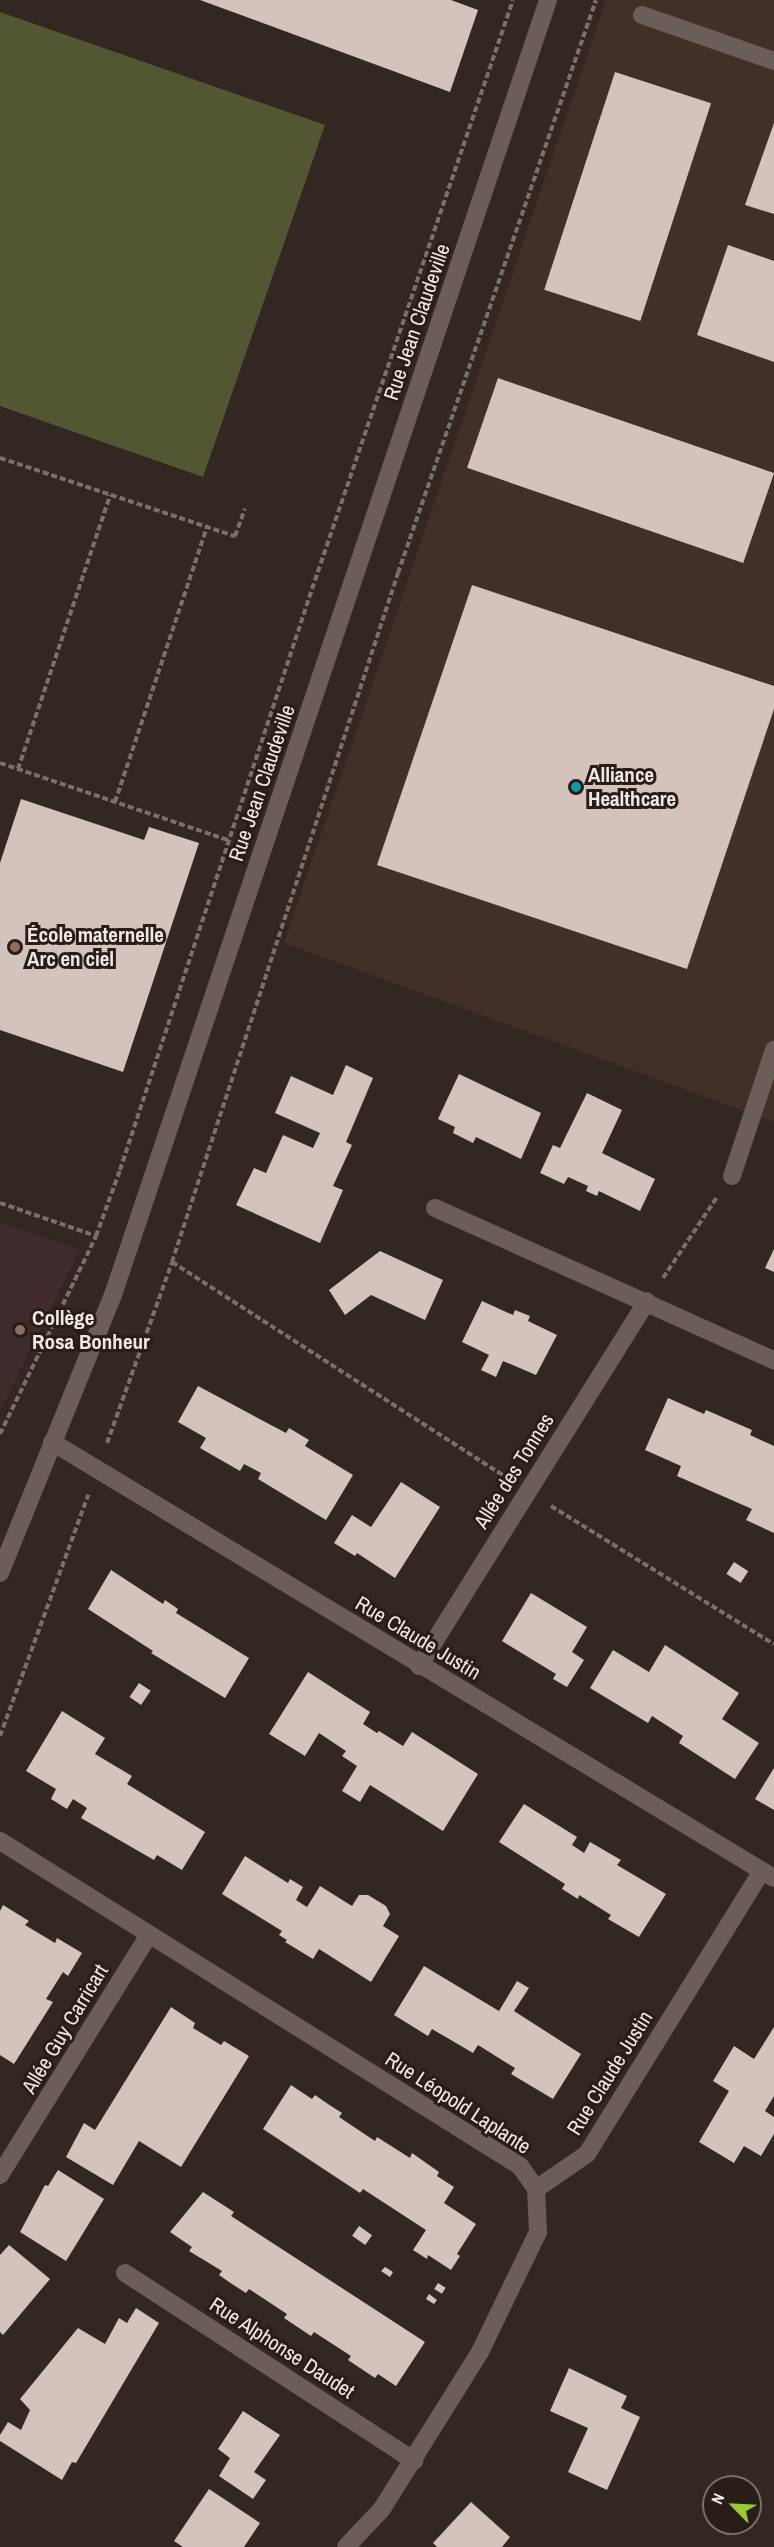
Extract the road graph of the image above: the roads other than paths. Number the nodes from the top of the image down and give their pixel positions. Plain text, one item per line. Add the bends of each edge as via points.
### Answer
1 (548, 0) edge
2 (642, 15) dead end
3 (774, 61) edge
4 (774, 1050) edge
5 (732, 1176) road end
6 (435, 1208) dead end
7 (647, 1302) junction
8 (774, 1360) edge
9 (52, 1442) junction
10 (0, 1573) edge
11 (419, 1666) junction
12 (0, 1841) edge
13 (768, 1874) edge
14 (149, 1935) junction
15 (0, 2175) edge
16 (536, 2189) junction
17 (126, 2274) dead end
18 (414, 2461) junction
19 (346, 2547) edge

1 - 9 street, Rue Jean Claudeville via 113,1294
2 - 3 street
4 - 5 street
6 - 7 street
7 - 8 street
7 - 11 street, Allée des Tonnes
9 - 10 street, Rue Jean Claudeville
9 - 11 street, Rue Claude Justin
11 - 13 street, Rue Claude Justin
12 - 14 street, Rue Léopold Laplante
13 - 16 street, Rue Claude Justin via 587,2154
14 - 15 street, Allée Guy Carricart
14 - 16 street, Rue Léopold Laplante via 520,2166
16 - 18 street via 538,2232 480,2352
17 - 18 street, Rue Alphonse Daudet
18 - 19 street via 382,2509

